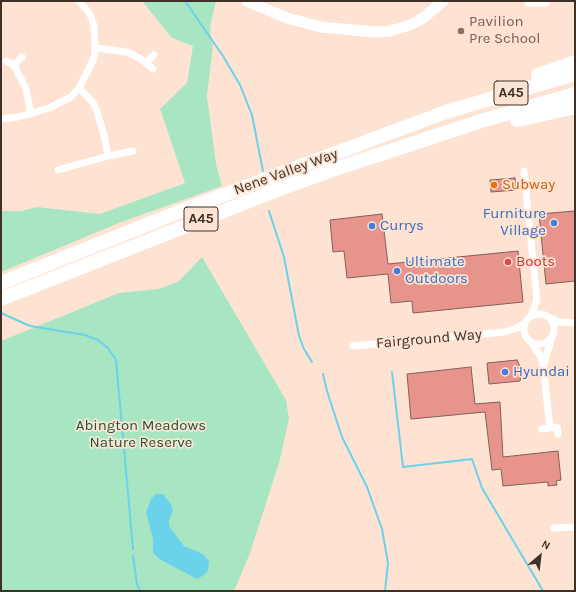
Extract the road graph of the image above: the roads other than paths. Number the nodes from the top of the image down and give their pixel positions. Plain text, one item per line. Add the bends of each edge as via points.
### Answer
1 (79, 1) edge
2 (247, 1) edge
3 (442, 1) edge
4 (536, 1) edge
5 (528, 3) dead end
6 (546, 3) dead end
7 (95, 48) junction
8 (154, 55) dead end
9 (22, 57) dead end
10 (6, 61) dead end
11 (575, 62) edge
12 (146, 63) junction
13 (14, 66) junction
14 (153, 69) dead end
15 (575, 74) edge
16 (79, 88) junction
17 (575, 94) edge
18 (575, 107) edge
19 (446, 112) junction
20 (31, 114) junction
21 (1, 119) edge
22 (404, 145) junction
23 (133, 151) dead end
24 (108, 156) junction
25 (64, 160) dead end
26 (66, 168) junction
27 (58, 170) dead end
28 (524, 171) dead end
29 (1, 283) edge
30 (1, 299) edge
31 (537, 300) junction
32 (531, 316) junction
33 (548, 317) junction
34 (525, 323) junction
35 (574, 323) edge
36 (504, 332) junction
37 (526, 337) junction
38 (552, 338) junction
39 (532, 343) junction
40 (353, 346) dead end
41 (543, 365) junction
42 (558, 434) dead end
43 (575, 527) edge
44 (554, 528) dead end

1 - 7 street via 90,14 94,26
2 - 3 street via 286,18 321,27 375,32 403,28 423,18
4 - 5 street
4 - 6 street
7 - 12 street via 127,52
7 - 16 street via 95,55
8 - 12 street
9 - 13 street
10 - 13 street
11 - 19 highway via 476,98
12 - 14 street
13 - 20 street via 26,89
15 - 19 highway, Nene Valley Way / A45
16 - 20 street via 62,103
16 - 24 street via 92,101 97,111
17 - 22 highway, Nene Valley Way / A45
18 - 22 highway
19 - 29 highway, Nene Valley Way / A45 via 191,207
20 - 21 street
22 - 30 highway, Nene Valley Way / A45 via 272,192
23 - 24 street
24 - 26 street
25 - 26 street
26 - 27 street
28 - 31 street
31 - 32 street
31 - 33 street
32 - 33 street via 541,314
32 - 34 street
33 - 35 street via 559,322
33 - 38 street via 554,325
34 - 36 street
34 - 37 street
35 - 38 street via 562,328
36 - 37 street
36 - 40 street, Fairground Way
37 - 39 street
38 - 39 street via 543,345
38 - 41 street
39 - 41 street
41 - 42 street via 546,428 557,427
43 - 44 street

